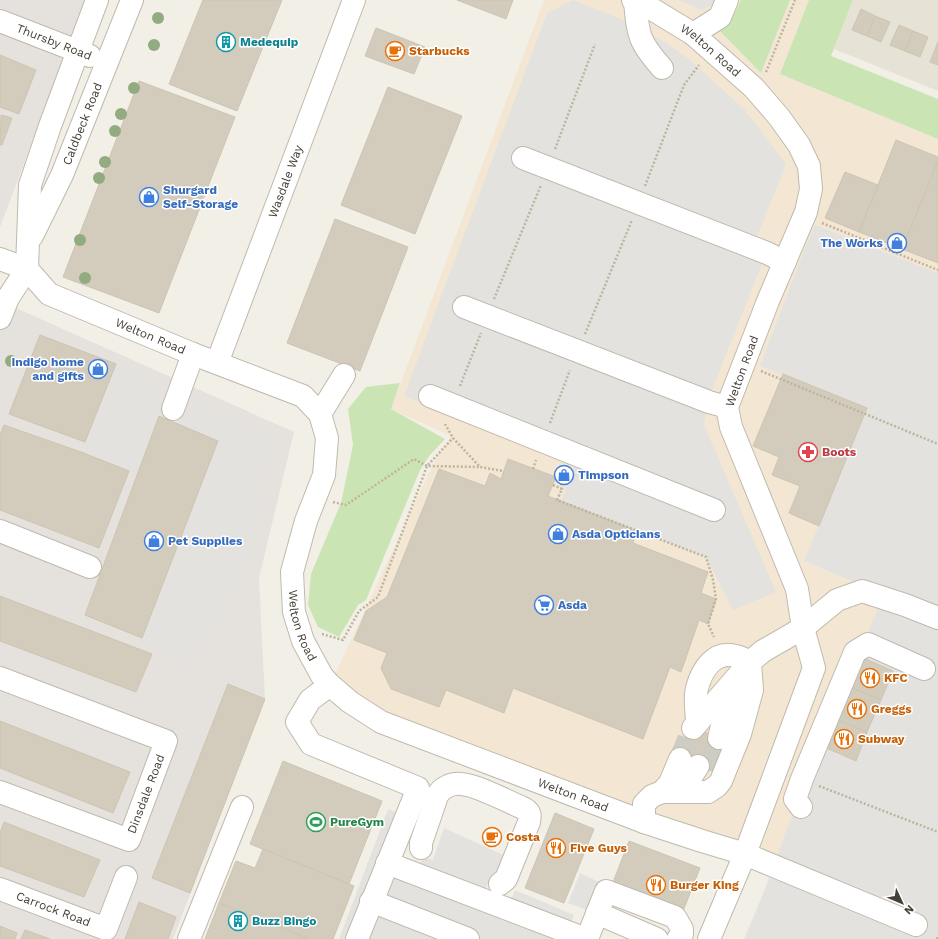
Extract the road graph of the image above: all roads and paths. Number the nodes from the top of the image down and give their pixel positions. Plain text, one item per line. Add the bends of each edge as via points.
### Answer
1 (97, 0) edge
2 (132, 0) edge
3 (354, 0) edge
4 (727, 0) edge
5 (795, 0) edge
6 (634, 1) edge
7 (0, 21) edge
8 (693, 34) junction
9 (595, 44) dead end
10 (711, 50) junction
11 (78, 51) junction
12 (107, 62) junction
13 (662, 68) dead end
14 (758, 93) junction
15 (523, 158) dead end
16 (548, 168) junction
17 (638, 203) junction
18 (821, 223) dead end
19 (28, 245) junction
20 (0, 259) edge
21 (785, 262) junction
22 (27, 269) junction
23 (938, 270) edge
24 (464, 307) dead end
25 (487, 316) junction
26 (0, 318) edge
27 (578, 351) junction
28 (193, 354) junction
29 (217, 363) junction
30 (744, 363) junction
31 (344, 375) dead end
32 (430, 396) dead end
33 (452, 406) junction
34 (727, 407) junction
35 (173, 409) dead end
36 (320, 414) junction
37 (453, 438) junction
38 (542, 442) junction
39 (938, 444) edge
40 (427, 466) junction
41 (480, 467) junction
42 (533, 469) dead end
43 (503, 471) dead end
44 (553, 485) dead end
45 (316, 497) junction
46 (714, 510) dead end
47 (0, 531) edge
48 (90, 567) dead end
49 (296, 618) junction
50 (938, 618) edge
51 (803, 628) junction
52 (714, 638) dead end
53 (750, 662) junction
54 (924, 669) dead end
55 (0, 678) edge
56 (330, 685) junction
57 (802, 779) junction
58 (0, 792) edge
59 (676, 792) junction
60 (242, 807) dead end
61 (801, 808) dead end
62 (644, 822) junction
63 (938, 832) edge
64 (421, 848) dead end
65 (745, 854) junction
66 (387, 863) junction
67 (126, 877) dead end
68 (500, 884) dead end
69 (0, 889) edge
70 (371, 901) junction
71 (597, 913) junction
72 (916, 925) dead end
73 (104, 934) edge
74 (188, 939) edge
75 (357, 939) edge
76 (468, 939) edge
77 (586, 939) edge
78 (657, 939) edge
79 (678, 939) edge
80 (709, 939) edge

1 - 11 street, Caldbeck Road
2 - 12 street, Caldbeck Road
3 - 29 street, Wasdale Way
4 - 8 street via 720,17
5 - 14 path
6 - 8 street, Welton Road
6 - 13 street via 640,36 648,52
7 - 11 street, Thursby Road
8 - 10 street, Welton Road
9 - 16 path
10 - 14 street, Welton Road
10 - 17 path via 684,85
11 - 12 street, Thursby Road
11 - 19 street, Caldbeck Road via 30,185
12 - 19 street, Caldbeck Road via 62,174
14 - 21 street, Welton Road via 780,117 799,145 809,166 811,189 806,212
15 - 16 street
16 - 17 street
16 - 25 path
17 - 21 street
17 - 27 path
18 - 23 path
19 - 22 street, Caldbeck Road
20 - 22 street
21 - 30 street, Welton Road
22 - 26 street via 8,298
22 - 28 street, Welton Road via 49,294
24 - 25 street
25 - 27 street
25 - 33 path
27 - 34 street
27 - 38 path
28 - 29 street, Welton Road
28 - 35 street
29 - 36 street, Welton Road via 303,396
30 - 34 street, Welton Road
30 - 39 path
31 - 36 street
32 - 33 street
33 - 37 path via 447,412 445,424
33 - 38 street
34 - 51 street, Welton Road via 731,426 797,589
36 - 45 street, Welton Road via 327,438 324,475
37 - 40 path
37 - 41 path
38 - 42 path
38 - 46 street
40 - 41 path
40 - 45 path via 414,459 346,505
40 - 49 path via 378,597 359,611 342,640 324,635
41 - 43 path
44 - 52 path via 562,489 557,500 706,557 716,599 708,624
45 - 49 street, Welton Road via 306,521 292,572
47 - 48 street
49 - 56 street, Welton Road via 303,642
50 - 51 street via 862,591 837,600
51 - 53 street via 763,651
51 - 65 street, Welton Road via 814,668
53 - 53 street via 735,656 716,658 710,662 697,689 704,731 733,682
53 - 59 street via 752,690 740,734 721,781 708,792
54 - 57 street via 868,644 855,652
55 - 58 street, Dinsdale Road via 166,741 129,840
56 - 62 street, Welton Road via 350,702 381,722
56 - 66 street via 310,700 297,722 311,744 418,788
57 - 61 street via 795,799
57 - 63 path
59 - 59 street via 696,788 693,764 670,783
59 - 62 street via 652,796 644,804
60 - 74 street
62 - 65 street, Welton Road
64 - 68 street via 437,796 449,785 459,783 471,786 526,809 530,815 529,822 506,879
65 - 72 street
65 - 80 street, Welton Road
66 - 70 street
66 - 77 street
67 - 73 street, Carrock Road
69 - 73 street, Carrock Road
70 - 75 street
70 - 76 street
71 - 77 street
71 - 78 street
71 - 79 street via 606,891 675,917 682,929

